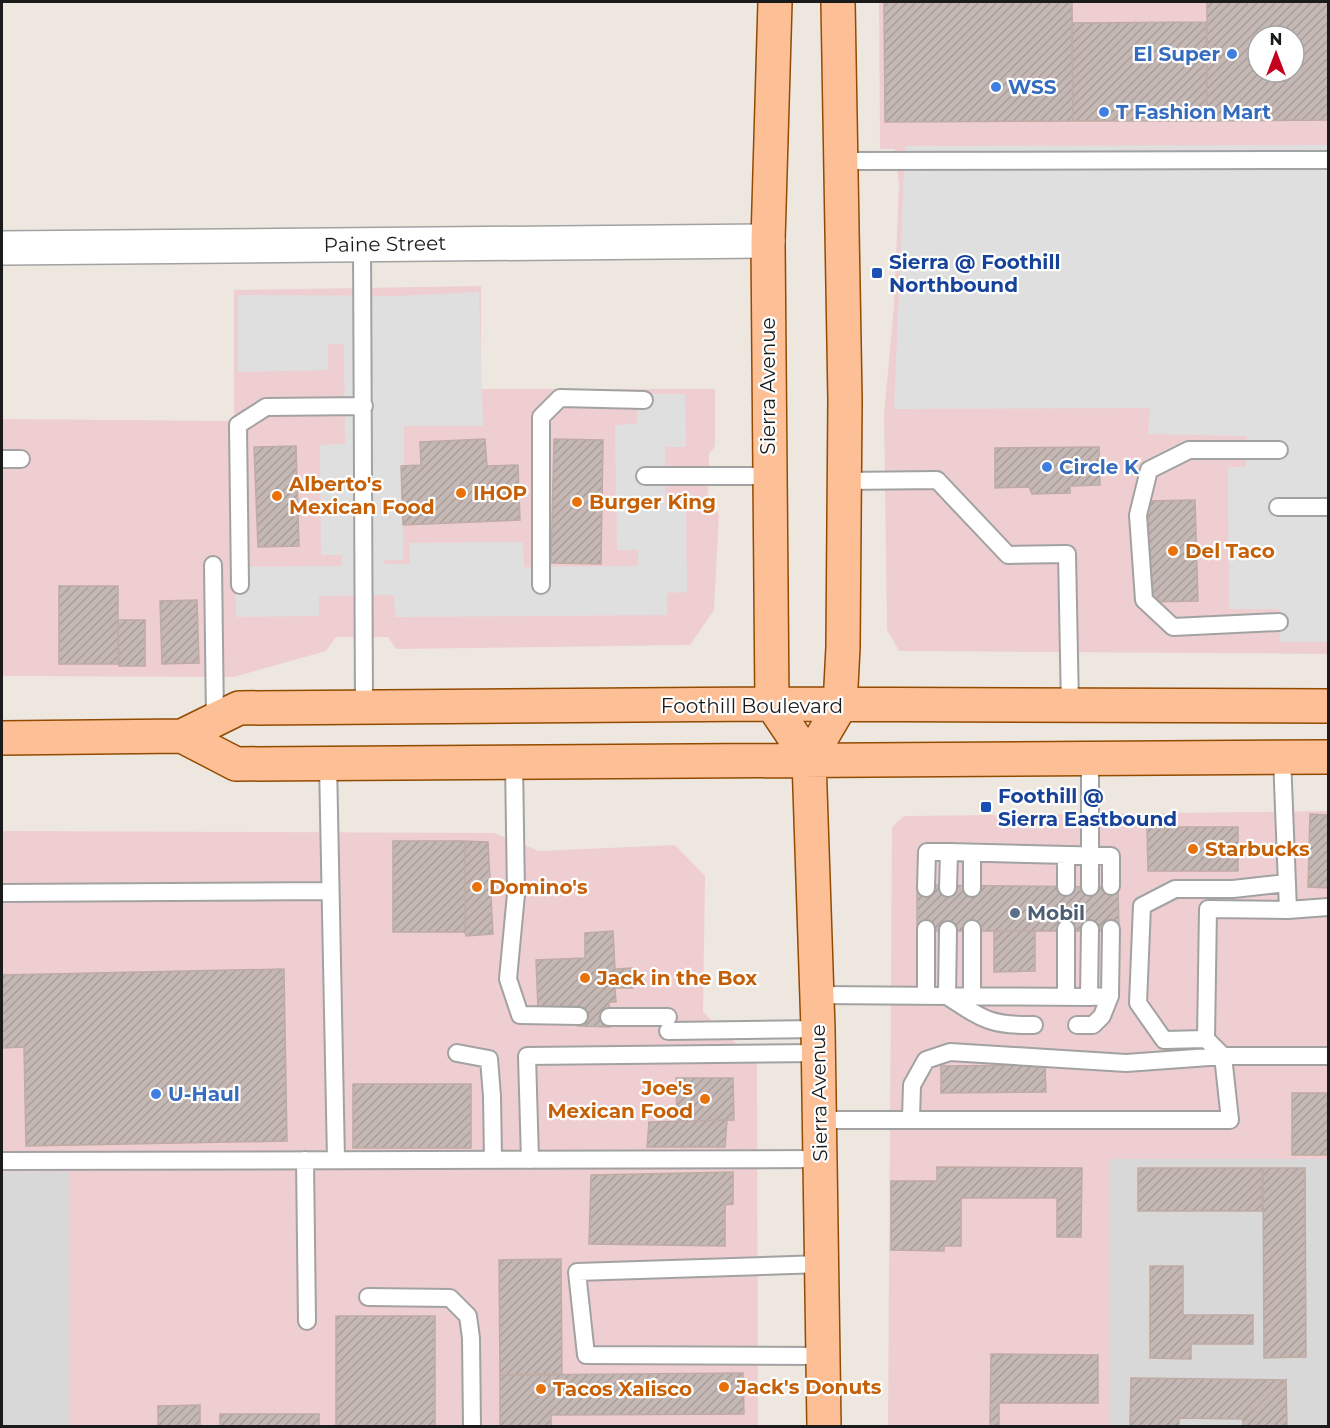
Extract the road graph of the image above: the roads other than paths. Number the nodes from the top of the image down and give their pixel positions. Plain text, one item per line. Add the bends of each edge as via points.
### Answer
1 (774, 2) edge
2 (838, 2) edge
3 (1329, 160) edge
4 (841, 161) junction
5 (768, 242) junction
6 (362, 244) junction
7 (2, 248) edge
8 (644, 400) dead end
9 (364, 406) junction
10 (1279, 450) dead end
11 (2, 459) edge
12 (21, 459) dead end
13 (645, 476) dead end
14 (768, 476) junction
15 (844, 481) junction
16 (1278, 507) dead end
17 (1329, 507) edge
18 (213, 565) dead end
19 (240, 585) dead end
20 (541, 585) dead end
21 (1279, 622) dead end
22 (772, 704) junction
23 (840, 706) junction
24 (1329, 706) edge
25 (364, 707) junction
26 (1070, 707) junction
27 (215, 720) junction
28 (182, 736) junction
29 (2, 738) edge
30 (1282, 757) junction
31 (1329, 757) edge
32 (1090, 758) junction
33 (809, 759) junction
34 (514, 763) junction
35 (328, 764) junction
36 (949, 852) junction
37 (972, 853) junction
38 (1066, 855) junction
39 (1090, 856) junction
40 (1287, 883) junction
41 (1111, 886) dead end
42 (1066, 887) dead end
43 (1090, 887) dead end
44 (926, 888) dead end
45 (948, 888) dead end
46 (972, 888) dead end
47 (330, 891) junction
48 (2, 893) edge
49 (1329, 907) edge
50 (1288, 910) junction
51 (926, 929) dead end
52 (972, 929) dead end
53 (1066, 929) dead end
54 (1090, 929) dead end
55 (1111, 929) dead end
56 (948, 930) dead end
57 (818, 995) junction
58 (926, 995) junction
59 (947, 996) junction
60 (972, 996) junction
61 (1110, 996) junction
62 (1066, 997) junction
63 (1089, 997) junction
64 (579, 1016) dead end
65 (609, 1017) dead end
66 (1034, 1025) dead end
67 (1077, 1025) dead end
68 (1206, 1039) junction
69 (819, 1041) junction
70 (457, 1053) dead end
71 (1223, 1056) junction
72 (1329, 1056) edge
73 (910, 1118) junction
74 (820, 1120) junction
75 (820, 1159) junction
76 (305, 1160) junction
77 (336, 1160) junction
78 (493, 1160) junction
79 (530, 1160) junction
80 (2, 1161) edge
81 (822, 1264) junction
82 (368, 1297) dead end
83 (307, 1321) dead end
84 (823, 1356) junction
85 (472, 1426) edge
86 (824, 1426) edge

1 - 5 main road, Sierra Avenue
2 - 4 main road
3 - 4 lane
4 - 15 main road
5 - 6 street, Paine Street
5 - 14 main road, Sierra Avenue
6 - 7 street, Paine Street
6 - 9 lane
8 - 20 lane via 560,398 541,417
9 - 19 lane via 266,407 238,425
9 - 25 lane
10 - 21 lane via 1189,450 1149,470 1138,515 1144,600 1173,627
11 - 12 lane
13 - 14 lane
14 - 22 main road, Sierra Avenue
15 - 23 main road
15 - 26 lane via 937,480 1008,555 1066,554
16 - 17 lane
18 - 27 lane
22 - 23 main road, Foothill Boulevard
22 - 25 main road, Foothill Boulevard
22 - 33 main road
23 - 26 main road, Foothill Boulevard
23 - 33 main road
24 - 26 main road, Foothill Boulevard
25 - 27 main road, Foothill Boulevard via 239,708
27 - 28 main road, Foothill Boulevard
28 - 29 main road, Foothill Boulevard
28 - 35 main road, Foothill Boulevard via 236,764
30 - 31 main road, Foothill Boulevard
30 - 32 main road, Foothill Boulevard
30 - 40 lane
32 - 33 main road, Foothill Boulevard
32 - 39 lane
33 - 34 main road, Foothill Boulevard
33 - 57 main road, Sierra Avenue
34 - 35 main road, Foothill Boulevard
34 - 64 lane via 516,894 508,979 520,1016
35 - 47 lane
36 - 37 lane
36 - 44 lane via 927,852
36 - 45 lane
37 - 38 lane
37 - 46 lane
38 - 39 lane
38 - 42 lane
39 - 41 lane via 1111,856
39 - 43 lane
40 - 50 lane
40 - 68 lane via 1233,890 1174,889 1142,906 1138,1003 1164,1040
47 - 48 lane
47 - 77 lane
49 - 50 lane
50 - 68 lane via 1208,909
51 - 58 lane
52 - 60 lane
53 - 62 lane
54 - 63 lane
55 - 61 lane
56 - 59 lane
57 - 58 lane
57 - 69 main road, Sierra Avenue
58 - 59 lane
59 - 60 lane
59 - 66 lane via 982,1020 1005,1026
60 - 62 lane
61 - 63 lane
61 - 67 lane via 1102,1016 1093,1025
62 - 63 lane
65 - 69 lane
68 - 71 lane
69 - 74 main road, Sierra Avenue
69 - 79 lane via 527,1056
70 - 78 lane via 489,1059
71 - 72 lane
71 - 73 lane via 1126,1063 950,1052 926,1060 912,1085
71 - 73 lane via 1230,1120
73 - 74 lane
74 - 75 main road, Sierra Avenue
75 - 79 lane
75 - 81 main road, Sierra Avenue
76 - 77 lane
76 - 80 lane
76 - 83 lane
77 - 78 lane
78 - 79 lane
81 - 84 main road, Sierra Avenue
81 - 84 lane via 577,1272 586,1355
82 - 85 lane via 450,1298 468,1316
84 - 86 main road, Sierra Avenue

